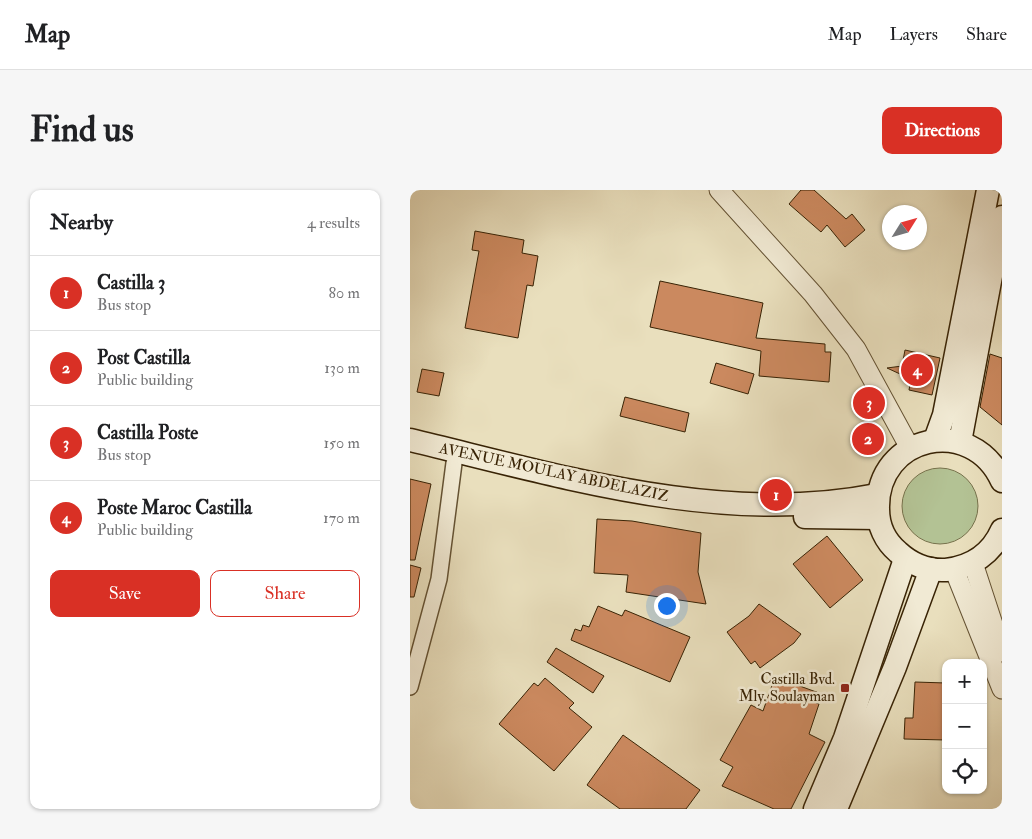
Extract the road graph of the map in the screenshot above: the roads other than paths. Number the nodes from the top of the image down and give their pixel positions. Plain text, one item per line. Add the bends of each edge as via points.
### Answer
1 (719, 190) edge
2 (988, 190) edge
3 (1002, 216) edge
4 (410, 440) edge
5 (935, 440) junction
6 (960, 442) junction
7 (910, 448) junction
8 (410, 453) edge
9 (477, 462) junction
10 (454, 463) junction
11 (1000, 474) edge
12 (877, 495) junction
13 (878, 518) junction
14 (999, 540) edge
15 (905, 559) junction
16 (964, 566) junction
17 (931, 569) junction
18 (1002, 652) edge
19 (411, 677) edge
20 (1002, 689) edge
21 (815, 809) edge
22 (836, 809) edge

1 - 7 street via 813,294 856,348
2 - 5 main road via 946,406
3 - 6 main road
4 - 9 main road, AVENUE MOULAY ABDELAZIZ
5 - 6 main road
5 - 7 main road
6 - 11 main road via 986,458
7 - 12 main road via 894,460 883,476
8 - 10 main road, AVENUE MOULAY ABDELAZIZ
9 - 10 main road, AVENUE MOULAY ABDELAZIZ
9 - 12 main road, AVENUE MOULAY ABDELAZIZ via 693,500 798,504 856,500
9 - 13 main road, AVENUE MOULAY ABDELAZIZ via 646,506 705,513
10 - 19 street via 439,579
12 - 13 main road
13 - 15 main road via 893,548
14 - 16 main road
15 - 17 main road
15 - 21 main road via 845,738
16 - 17 main road
16 - 18 street
16 - 20 street
17 - 22 main road via 895,667

